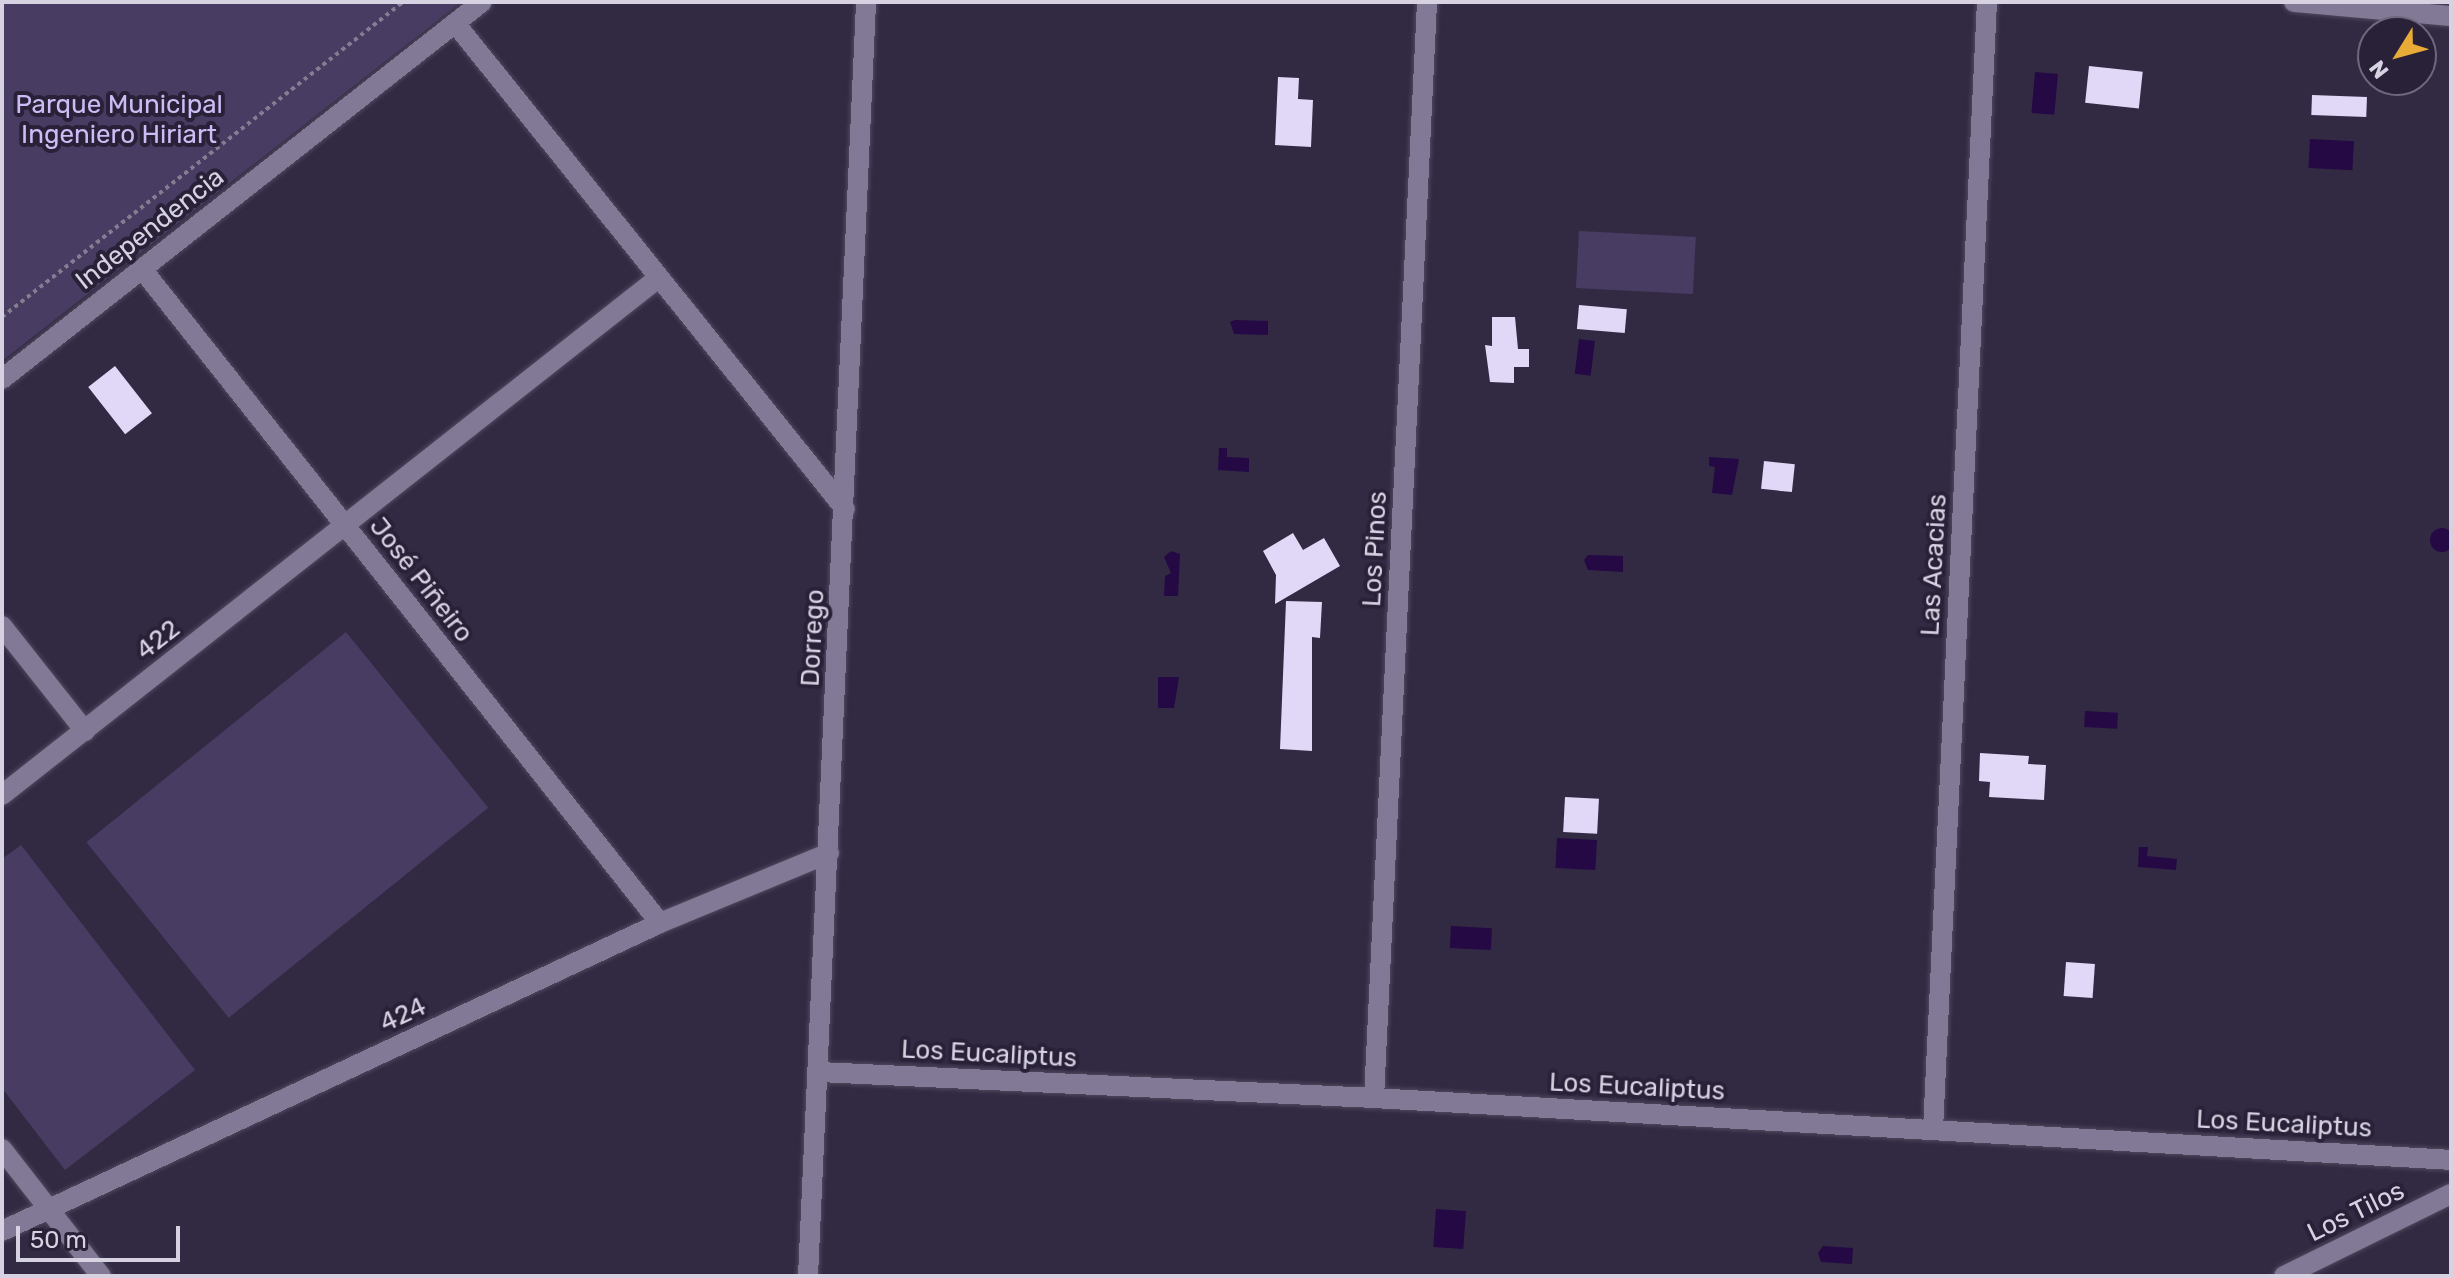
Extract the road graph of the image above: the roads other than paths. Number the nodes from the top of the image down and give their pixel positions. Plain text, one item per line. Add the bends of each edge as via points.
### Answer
1 (482, 2) edge
2 (866, 2) edge
3 (1427, 2) edge
4 (1987, 2) edge
5 (2294, 2) edge
6 (2451, 16) edge
7 (455, 23) junction
8 (142, 269) junction
9 (657, 279) junction
10 (2, 379) edge
11 (845, 509) junction
12 (346, 526) junction
13 (2, 626) edge
14 (85, 731) junction
15 (2, 795) edge
16 (829, 853) junction
17 (660, 923) junction
18 (819, 1072) junction
19 (1374, 1098) junction
20 (1933, 1130) junction
21 (2, 1149) edge
22 (2451, 1160) edge
23 (2451, 1194) edge
24 (49, 1209) junction
25 (2, 1231) edge
26 (101, 1276) edge
27 (808, 1276) edge
28 (2284, 1276) edge

1 - 7 street, Independencia
2 - 11 street, Dorrego
3 - 19 street, Los Pinos
4 - 20 street, Las Acacias
5 - 6 street
7 - 8 street, Independencia
7 - 9 street
8 - 10 street, Independencia
8 - 12 street, José Piñeiro
9 - 11 street
9 - 12 street, 422
11 - 16 street, Dorrego
12 - 14 street, 422
12 - 17 street, José Piñeiro
13 - 14 street
14 - 15 street, 422
16 - 17 street, 424
16 - 18 street, Dorrego
17 - 24 street, 424
18 - 19 street, Los Eucaliptus
18 - 27 street, Dorrego
19 - 20 street, Los Eucaliptus
20 - 22 street, Los Eucaliptus
21 - 24 street
23 - 28 street, Los Tilos
24 - 25 street, 424
24 - 26 street

